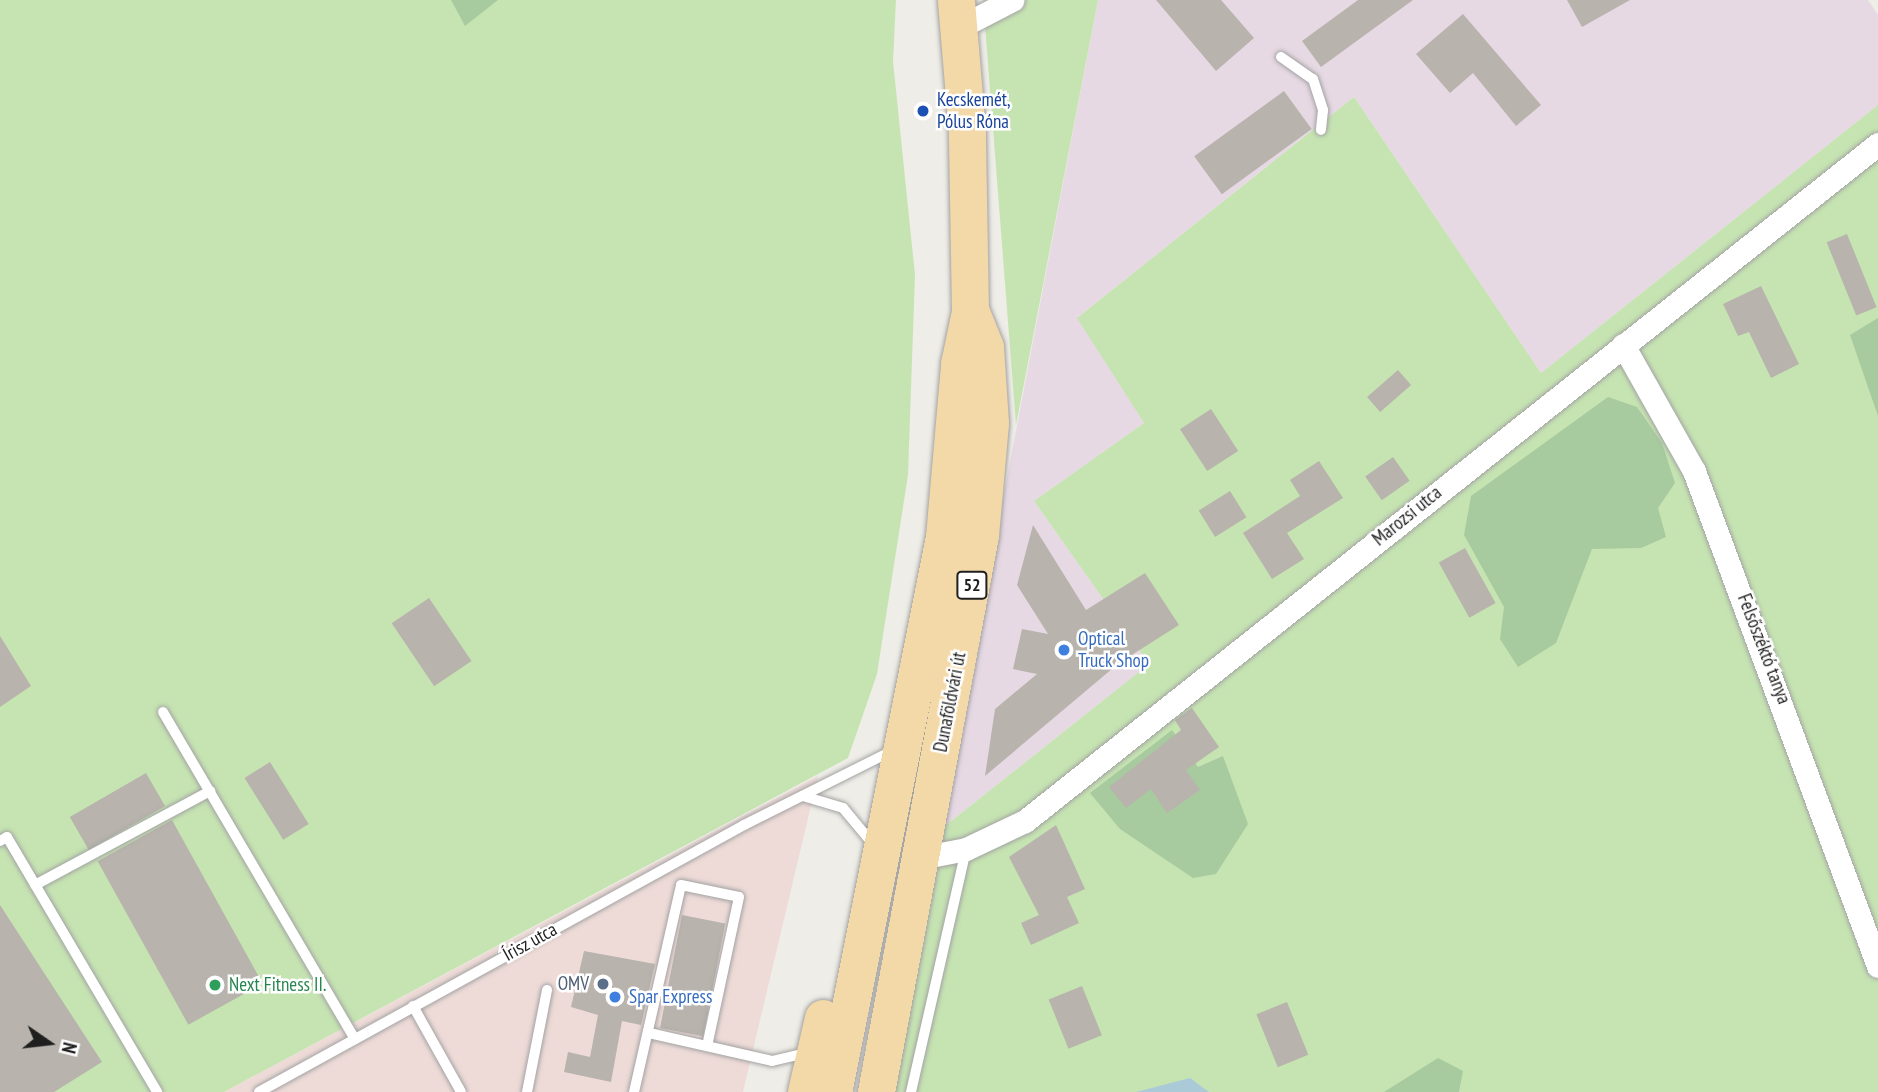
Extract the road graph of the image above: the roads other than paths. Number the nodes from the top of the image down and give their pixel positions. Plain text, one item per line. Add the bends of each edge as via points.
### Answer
1 (1012, 0) edge
2 (958, 14) edge
3 (1281, 57) dead end
4 (1321, 130) dead end
5 (1878, 144) edge
6 (970, 312) junction
7 (1623, 345) junction
8 (163, 712) dead end
9 (901, 747) junction
10 (210, 791) junction
11 (803, 796) junction
12 (0, 841) edge
13 (966, 849) junction
14 (920, 858) junction
15 (878, 864) junction
16 (35, 885) junction
17 (1878, 966) edge
18 (856, 975) junction
19 (547, 990) dead end
20 (413, 1006) junction
21 (649, 1032) junction
22 (355, 1039) junction
23 (707, 1046) junction
24 (816, 1050) junction
25 (157, 1092) edge
26 (259, 1092) edge
27 (460, 1092) edge
28 (527, 1092) edge
29 (634, 1092) edge
30 (806, 1092) edge
31 (833, 1092) edge
32 (876, 1092) edge
33 (911, 1092) edge

1 - 2 street
2 - 6 main road, Dunaföldvári út / 52
3 - 4 lane via 1313,79 1324,110
5 - 7 street, Marozsi utca
6 - 9 main road, Dunaföldvári út / 52 via 959,364 944,537
6 - 14 main road, Dunaföldvári út / 52 via 985,347 988,449 968,610
7 - 13 street, Marozsi utca via 1025,821
7 - 17 street, Felsőszéktó tanya via 1694,471
8 - 10 lane
9 - 11 lane, Írisz utca
9 - 15 main road, Dunaföldvári út / 52
10 - 16 lane
10 - 22 lane
11 - 15 lane via 843,808
11 - 20 lane, Írisz utca
12 - 16 lane via 6,837
13 - 14 street, Marozsi utca
13 - 33 lane
14 - 18 main road via 903,875 877,956
14 - 32 main road, Dunaföldvári út / 52
15 - 18 main road, Dunaföldvári út / 52
15 - 24 main road via 844,929
16 - 25 lane
18 - 31 main road, Dunaföldvári út / 52
19 - 28 lane
20 - 22 lane, Írisz utca
20 - 27 lane
21 - 23 lane
21 - 23 lane via 681,885 739,897
21 - 29 lane
22 - 26 lane, Írisz utca
23 - 24 lane via 772,1061
24 - 30 main road

